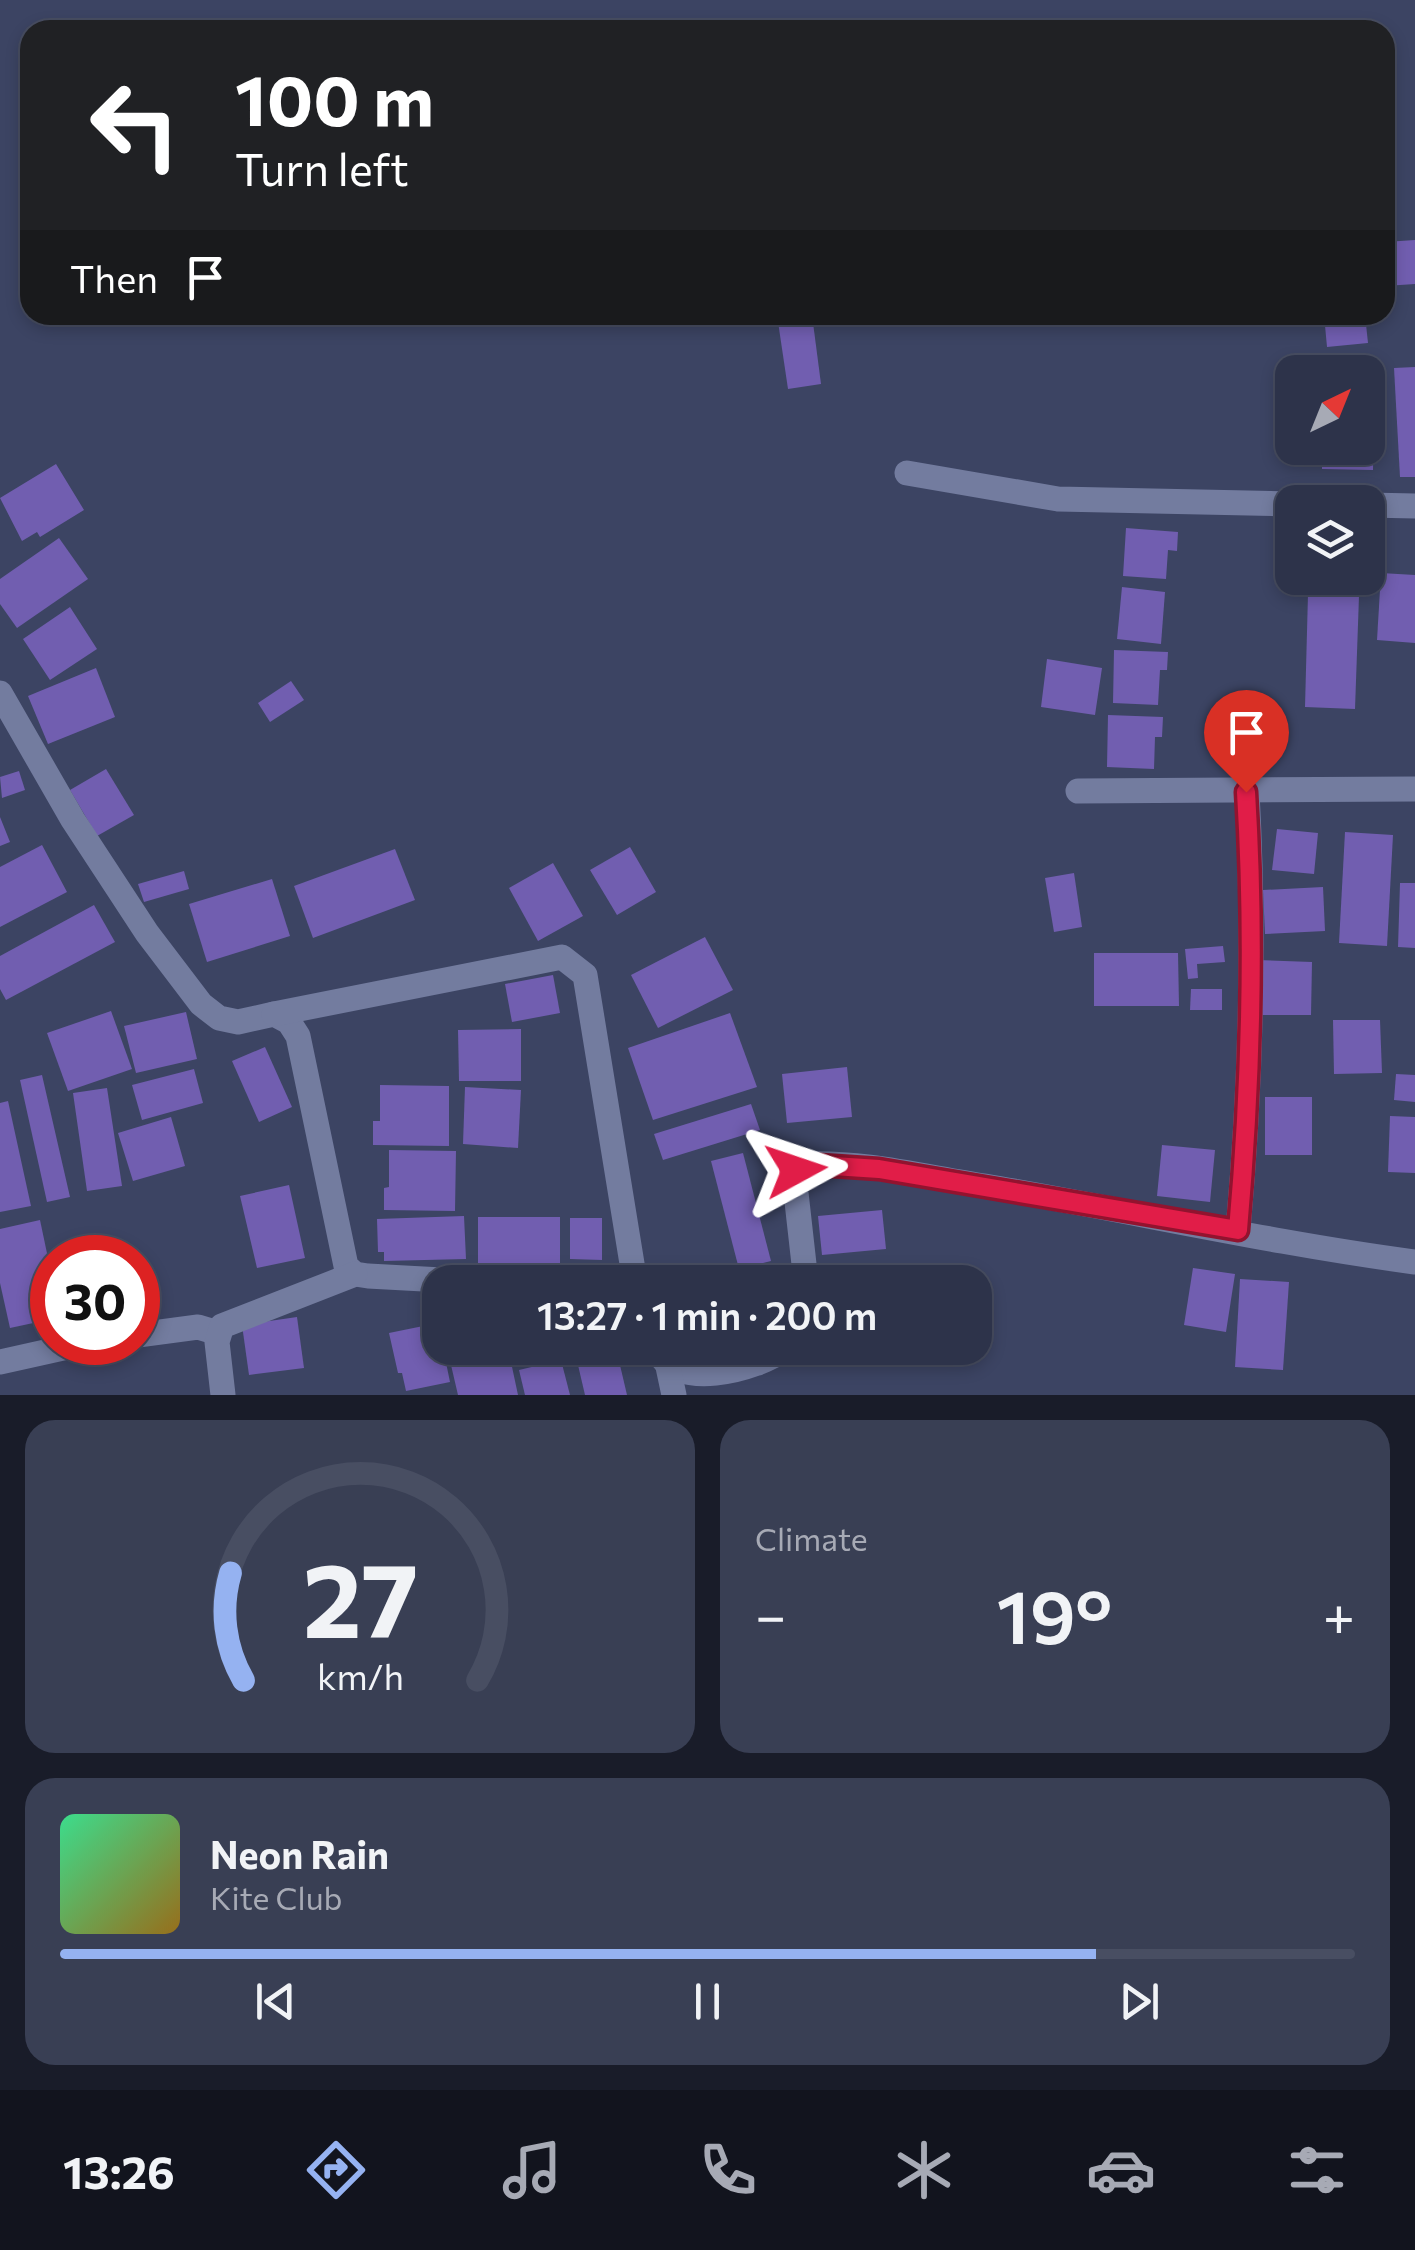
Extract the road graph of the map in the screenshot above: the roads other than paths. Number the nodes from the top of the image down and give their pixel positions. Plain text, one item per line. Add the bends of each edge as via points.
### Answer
1 (907, 473) dead end
2 (1275, 504) edge
3 (1385, 505) edge
4 (1415, 506) edge
5 (0, 693) edge
6 (1415, 790) edge
7 (1078, 791) dead end
8 (1246, 792) junction
9 (274, 1014) junction
10 (1238, 1230) junction
11 (1415, 1262) edge
12 (632, 1265) edge
13 (804, 1265) edge
14 (355, 1274) junction
15 (422, 1278) edge
16 (160, 1331) edge
17 (218, 1333) junction
18 (30, 1355) edge
19 (0, 1362) edge
20 (665, 1365) edge
21 (689, 1365) edge
22 (749, 1365) edge
23 (223, 1395) edge
24 (674, 1395) edge

1 - 2 street via 1058,499
3 - 4 street
5 - 9 street via 73,820 201,1004 218,1018 238,1022
6 - 8 street
7 - 8 street
8 - 10 street via 1252,1003
9 - 12 street via 562,957 572,962 585,974
9 - 14 street via 298,1036 346,1266
10 - 11 street
10 - 13 street via 879,1169 803,1164 794,1184
14 - 15 street
14 - 17 street
16 - 17 street via 198,1327
17 - 23 street
18 - 19 street
20 - 24 street
21 - 22 street via 719,1374

